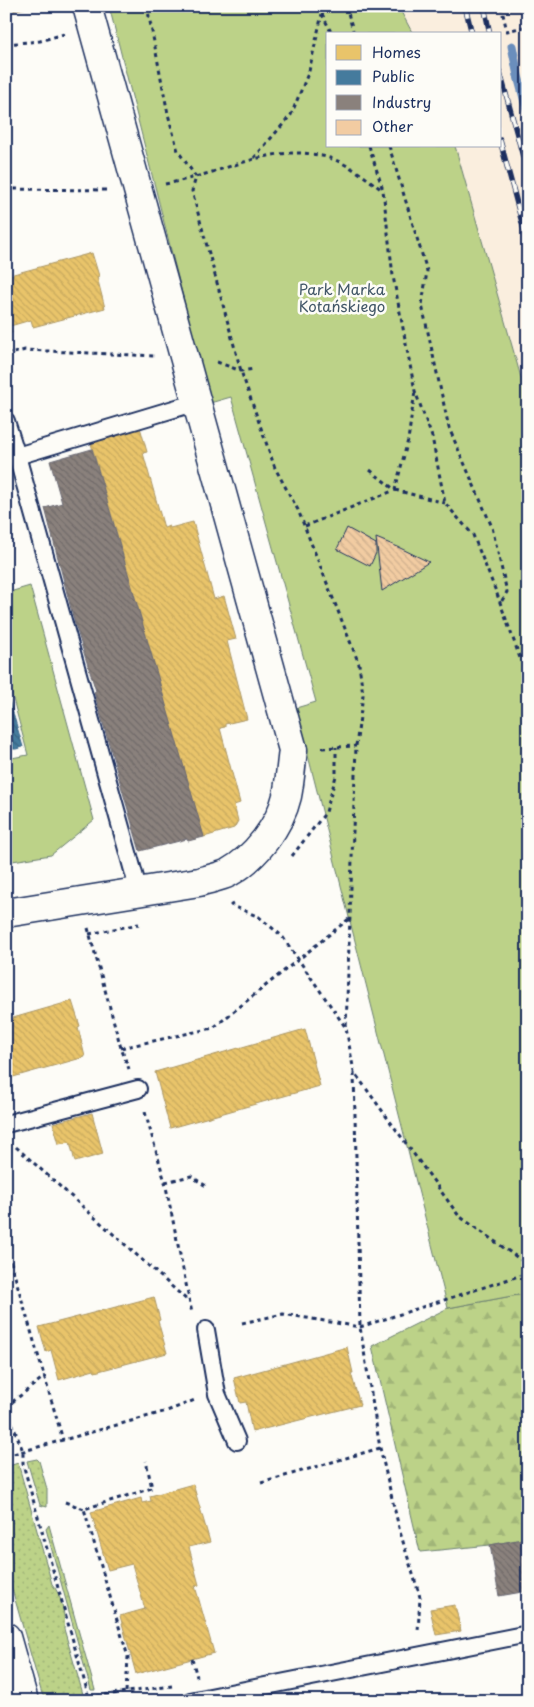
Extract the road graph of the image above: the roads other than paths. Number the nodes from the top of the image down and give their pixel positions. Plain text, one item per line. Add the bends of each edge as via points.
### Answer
1 (89, 16) edge
2 (197, 402) junction
3 (6, 421) edge
4 (17, 456) junction
5 (139, 892) junction
6 (6, 913) edge
7 (138, 1089) road end
8 (6, 1124) edge
9 (206, 1330) dead end
10 (237, 1441) dead end
11 (528, 1634) edge
12 (6, 1637) edge
13 (24, 1701) edge
14 (190, 1701) edge

1 - 2 street
2 - 4 lane
2 - 5 street via 294,750 281,814 248,860 227,874
3 - 4 lane
4 - 5 lane
5 - 6 street
7 - 8 lane
9 - 10 lane via 217,1394
11 - 14 lane
12 - 13 street

